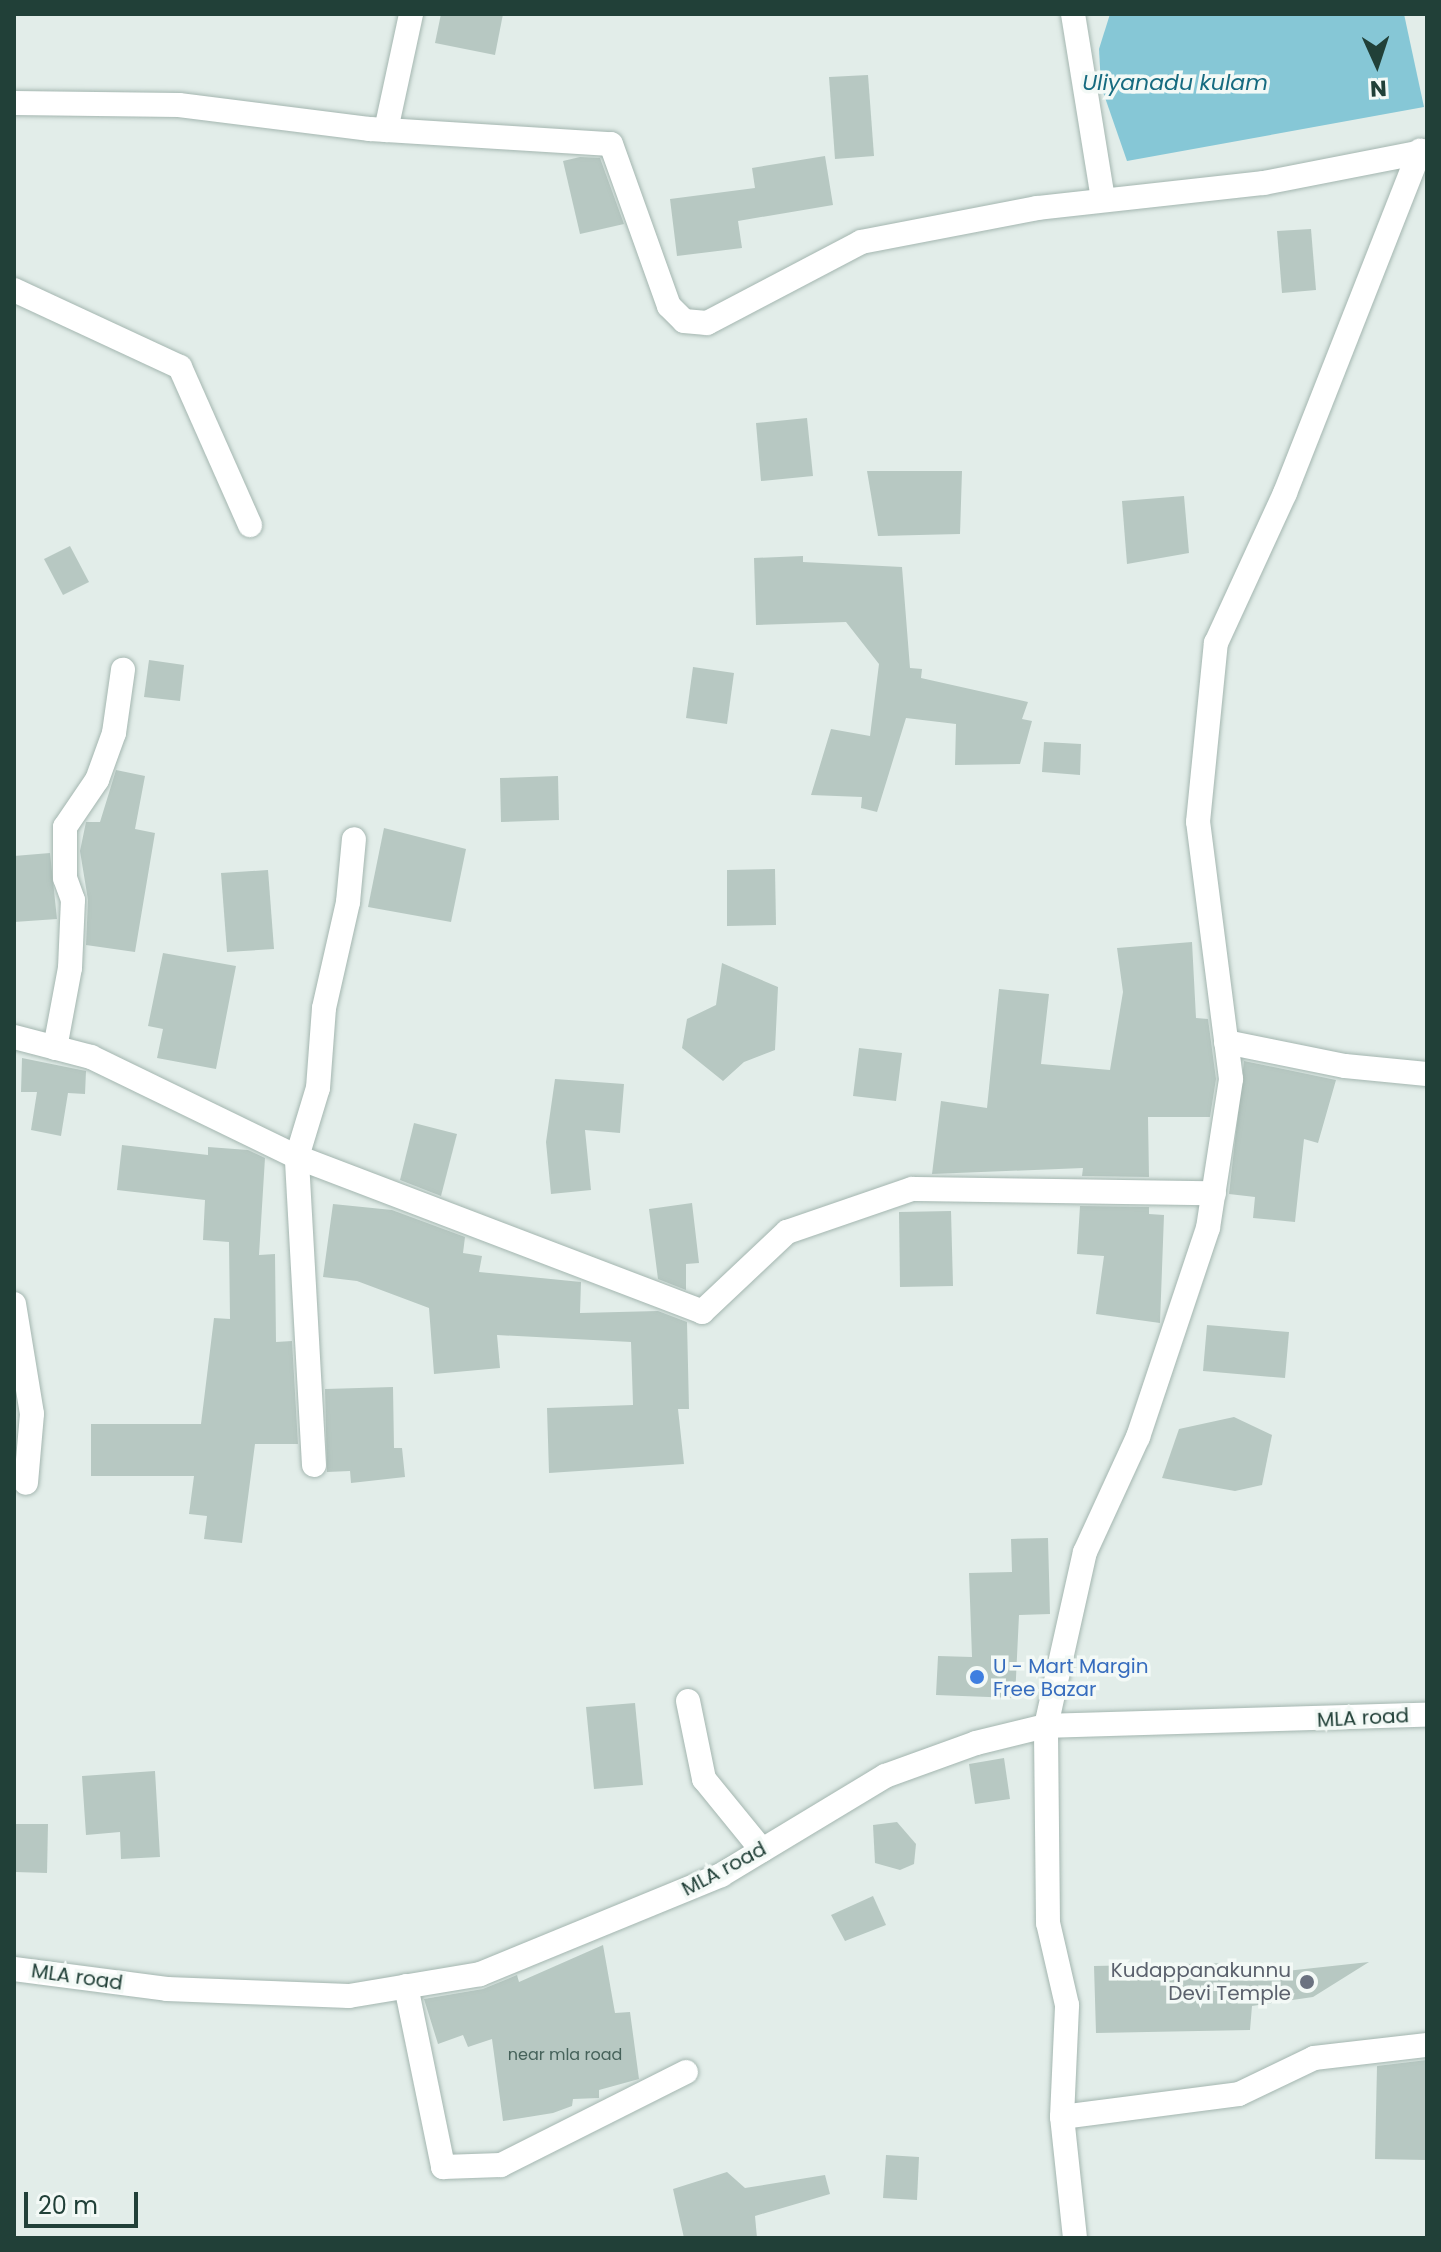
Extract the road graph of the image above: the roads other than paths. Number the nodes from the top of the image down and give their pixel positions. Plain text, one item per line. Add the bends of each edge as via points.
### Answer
1 (411, 14) edge
2 (1073, 14) edge
3 (14, 103) edge
4 (386, 130) junction
5 (1423, 151) edge
6 (1103, 199) junction
7 (14, 290) edge
8 (250, 525) dead end
9 (123, 670) dead end
10 (354, 839) dead end
11 (14, 1037) edge
12 (1226, 1042) junction
13 (55, 1048) junction
14 (1427, 1074) edge
15 (297, 1157) junction
16 (1214, 1193) junction
17 (14, 1304) edge
18 (314, 1465) dead end
19 (26, 1483) dead end
20 (688, 1701) dead end
21 (1427, 1715) edge
22 (1046, 1726) junction
23 (762, 1850) junction
24 (14, 1969) edge
25 (406, 1986) junction
26 (1427, 2045) edge
27 (686, 2072) dead end
28 (1062, 2117) junction
29 (1075, 2238) edge

1 - 4 street
2 - 6 street
3 - 4 street via 179,105
4 - 6 street via 611,144 669,306 684,321 707,323 861,242
5 - 6 street via 1264,183
5 - 12 street via 1285,493 1216,643 1198,822
7 - 8 street via 180,367
9 - 13 street via 101,769 65,827 72,914
10 - 15 street via 348,902 324,1008 318,1088
11 - 13 street
12 - 14 street via 1345,1066
12 - 16 street via 1231,1079
13 - 15 street via 91,1057
15 - 16 street via 702,1312 787,1232 912,1189
15 - 18 street
16 - 22 street via 1208,1228 1138,1437 1085,1552
17 - 19 street via 32,1414
20 - 23 street via 704,1779
21 - 22 street, MLA road
22 - 23 street, MLA road via 885,1776
22 - 28 street via 1048,1923 1067,2005
23 - 25 street, MLA road via 721,1875 558,1945 480,1974
24 - 25 street, MLA road via 167,1989 349,1996
25 - 27 street via 443,2167 501,2165
26 - 28 street via 1314,2058 1239,2094
28 - 29 street

